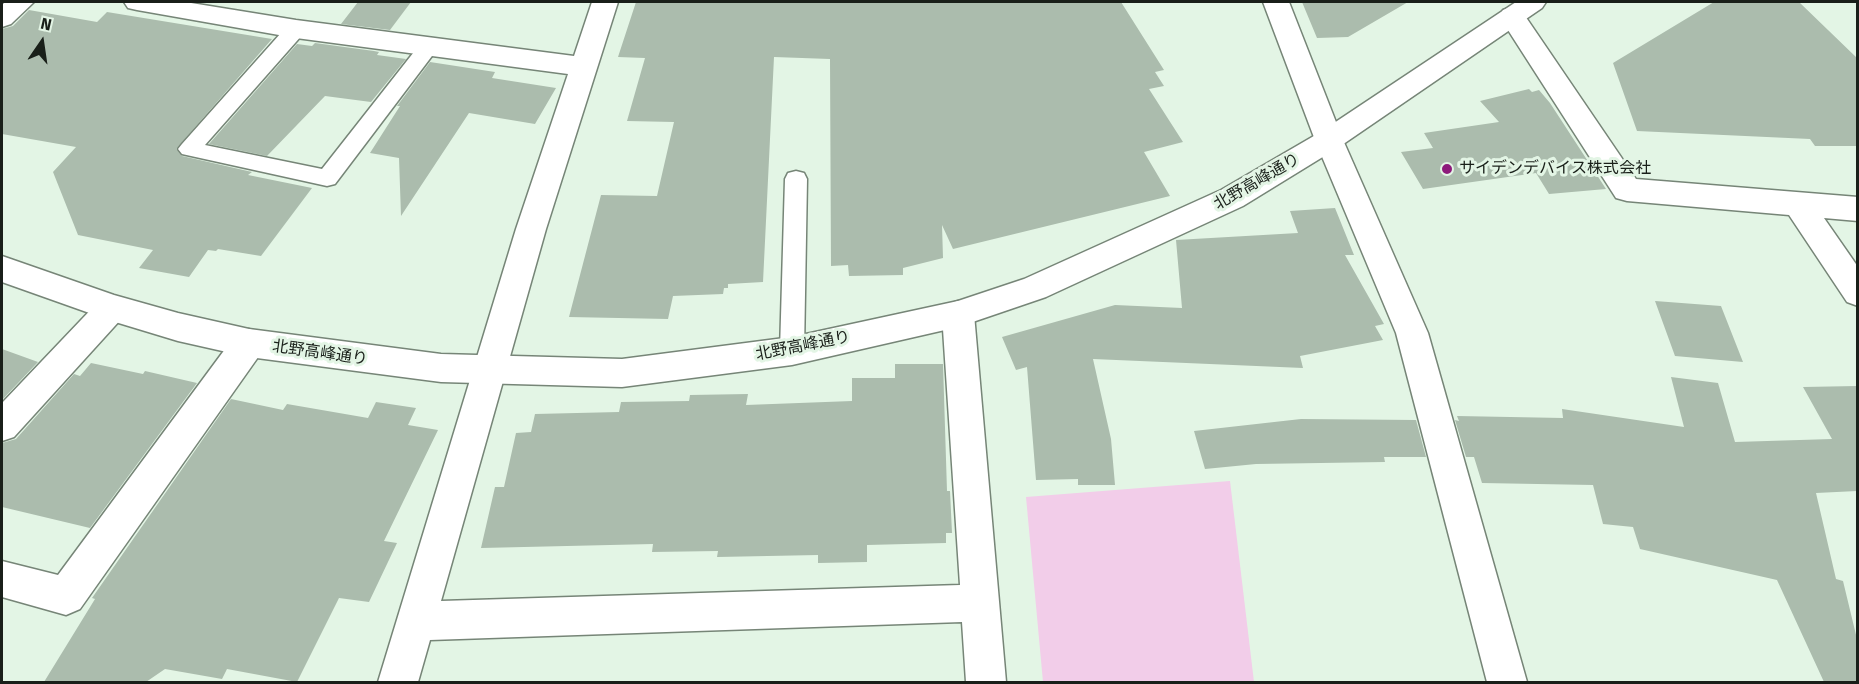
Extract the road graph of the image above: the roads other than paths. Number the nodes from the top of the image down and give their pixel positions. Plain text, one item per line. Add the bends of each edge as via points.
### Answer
1 (21, 2) edge
2 (137, 2) edge
3 (605, 2) edge
4 (1276, 2) edge
5 (1522, 9) edge
6 (2, 18) edge
7 (296, 29) junction
8 (428, 48) junction
9 (583, 68) junction
10 (1329, 140) junction
11 (796, 179) dead end
12 (1800, 205) junction
13 (1857, 209) edge
14 (2, 269) edge
15 (1857, 292) edge
16 (112, 308) junction
17 (958, 314) junction
18 (249, 343) junction
19 (792, 351) junction
20 (491, 369) junction
21 (2, 426) edge
22 (2, 579) edge
23 (981, 603) junction
24 (417, 621) junction
25 (398, 682) edge
26 (986, 682) edge
27 (1507, 682) edge

1 - 6 street
2 - 7 street
3 - 9 street
4 - 10 street
5 - 10 street, 北野高峰通り
5 - 12 street via 1627,190
7 - 8 street
7 - 8 lane via 189,149 327,178
8 - 9 street
9 - 20 street
10 - 17 street, 北野高峰通り via 1232,198 1035,288
10 - 27 street via 1412,333
11 - 19 lane
12 - 13 street
12 - 15 street
14 - 16 street, 北野高峰通り
16 - 18 street, 北野高峰通り
16 - 21 street
17 - 19 street, 北野高峰通り
17 - 23 street
18 - 20 street, 北野高峰通り via 441,368
18 - 22 street via 66,596
19 - 20 street, 北野高峰通り via 622,373
20 - 24 street
23 - 24 street
23 - 26 street
24 - 25 street

